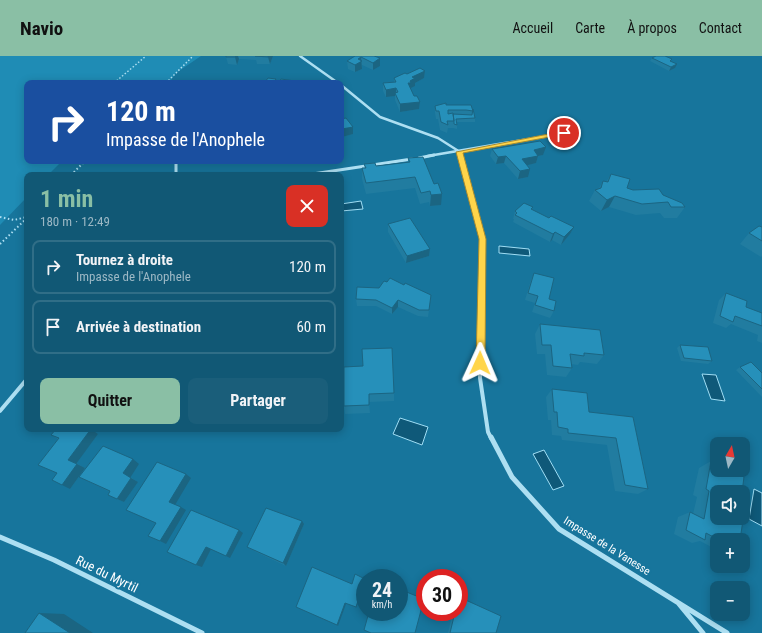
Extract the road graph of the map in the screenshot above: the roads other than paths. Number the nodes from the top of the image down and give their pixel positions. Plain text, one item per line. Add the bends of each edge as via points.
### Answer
1 (300, 56) edge
2 (334, 80) edge
3 (344, 87) edge
4 (564, 133) dead end
5 (460, 152) junction
6 (326, 172) edge
7 (24, 383) edge
8 (0, 411) edge
9 (0, 537) edge
10 (676, 600) junction
11 (202, 633) edge
12 (703, 633) edge
13 (727, 633) edge

1 - 2 street
3 - 5 street via 380,117 438,138
4 - 5 street
5 - 6 street
5 - 10 street, Impasse de la Vanesse via 482,239 480,378 488,432 512,477 559,529
7 - 8 street
9 - 11 street, Rue du Myrtil via 54,560
10 - 12 street, Impasse de la Vanesse
10 - 13 street, Impasse de la Vanesse

